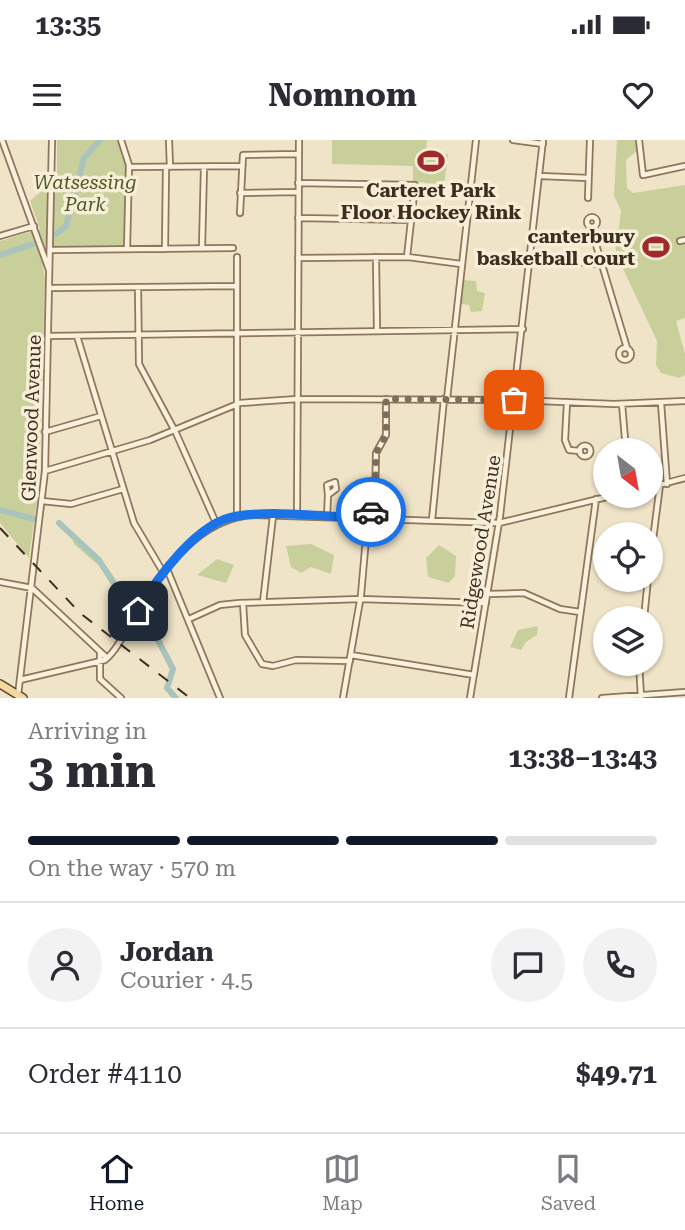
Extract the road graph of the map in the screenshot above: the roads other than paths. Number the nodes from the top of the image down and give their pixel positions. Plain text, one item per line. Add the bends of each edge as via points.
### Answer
1 (2, 140) edge
2 (52, 140) edge
3 (169, 140) edge
4 (299, 140) edge
5 (476, 140) edge
6 (513, 140) edge
7 (590, 140) edge
8 (639, 140) edge
9 (122, 141) edge
10 (543, 142) edge
11 (298, 154) junction
12 (241, 166) junction
13 (685, 166) edge
14 (129, 167) junction
15 (168, 167) junction
16 (204, 167) junction
17 (541, 176) junction
18 (588, 178) junction
19 (298, 183) junction
20 (298, 192) junction
21 (240, 193) junction
22 (587, 198) dead end
23 (240, 213) dead end
24 (298, 218) junction
25 (411, 220) junction
26 (34, 226) junction
27 (591, 228) dead end
28 (0, 236) edge
29 (40, 240) junction
30 (202, 248) junction
31 (233, 248) dead end
32 (127, 249) junction
33 (165, 249) junction
34 (52, 250) junction
35 (237, 257) dead end
36 (376, 257) junction
37 (407, 257) junction
38 (298, 258) junction
39 (531, 258) junction
40 (461, 264) junction
41 (599, 264) junction
42 (51, 274) junction
43 (237, 286) junction
44 (138, 287) junction
45 (50, 288) junction
46 (377, 330) junction
47 (454, 330) junction
48 (523, 330) junction
49 (298, 331) junction
50 (237, 332) junction
51 (139, 334) junction
52 (48, 336) junction
53 (77, 336) junction
54 (627, 348) dead end
55 (296, 399) junction
56 (386, 399) junction
57 (445, 399) junction
58 (514, 400) junction
59 (685, 401) edge
60 (567, 402) junction
61 (661, 402) junction
62 (622, 404) junction
63 (237, 405) junction
64 (101, 416) junction
65 (175, 430) junction
66 (45, 432) junction
67 (625, 438) edge
68 (580, 451) dead end
69 (111, 452) junction
70 (45, 471) junction
71 (685, 478) edge
72 (667, 484) junction
73 (663, 485) edge
74 (123, 489) junction
75 (328, 495) dead end
76 (593, 500) edge
77 (42, 501) junction
78 (595, 508) edge
79 (237, 516) junction
80 (273, 516) junction
81 (296, 516) junction
82 (327, 517) junction
83 (367, 518) junction
84 (432, 520) junction
85 (216, 523) junction
86 (499, 523) junction
87 (165, 570) junction
88 (0, 581) edge
89 (31, 588) junction
90 (487, 594) junction
91 (360, 599) junction
92 (263, 602) junction
93 (243, 603) junction
94 (486, 603) junction
95 (581, 612) junction
96 (189, 619) junction
97 (99, 651) junction
98 (107, 658) junction
99 (351, 658) junction
100 (99, 663) junction
101 (474, 676) junction
102 (640, 676) edge
103 (20, 680) junction
104 (0, 684) edge
105 (685, 692) edge
106 (20, 697) edge
107 (641, 697) edge
108 (121, 698) edge
109 (220, 698) edge
110 (344, 698) edge
111 (470, 698) edge
112 (569, 698) edge
113 (602, 698) edge

1 - 26 street
2 - 34 street, Glenwood Avenue
3 - 15 street
4 - 11 street
5 - 40 street
6 - 10 street
7 - 18 street
8 - 13 street via 643,175
9 - 14 street
10 - 17 street, Ridgewood Avenue
11 - 12 street via 246,153
11 - 19 street
12 - 16 street
12 - 21 street
14 - 15 street
14 - 32 street
15 - 16 street
15 - 33 street
16 - 30 street
17 - 18 street
17 - 39 street, Ridgewood Avenue
18 - 22 street
19 - 20 street
19 - 25 street via 415,185
20 - 21 street
20 - 24 street
21 - 23 street
24 - 25 street
24 - 38 street
25 - 37 street
26 - 28 street
26 - 29 street
27 - 41 street
29 - 34 street
29 - 42 street
30 - 31 street
30 - 33 street
32 - 33 street
32 - 34 street
34 - 42 street, Glenwood Avenue
35 - 43 street
36 - 37 street
36 - 38 street
36 - 46 street
37 - 40 street
38 - 49 street
39 - 41 street
39 - 48 street, Ridgewood Avenue
40 - 47 street
41 - 54 street
42 - 45 street, Glenwood Avenue
43 - 44 street
43 - 50 street
44 - 45 street
44 - 51 street
45 - 52 street, Glenwood Avenue
46 - 47 street
46 - 49 street
47 - 48 street
47 - 57 street
48 - 58 street, Ridgewood Avenue
49 - 50 street
49 - 55 street
50 - 51 street
50 - 63 street
51 - 53 street
51 - 65 street via 139,364
52 - 53 street
52 - 66 street, Glenwood Avenue
53 - 64 street
55 - 56 street
55 - 63 street
55 - 81 street
56 - 57 street
56 - 83 street via 386,435 376,453 375,503
57 - 58 street
57 - 84 street
58 - 60 street
58 - 86 street, Ridgewood Avenue
59 - 61 street
60 - 62 street
60 - 68 street via 565,440 569,450
61 - 62 street
61 - 72 street
62 - 67 street
63 - 65 street
63 - 79 street
64 - 66 street
64 - 69 street
65 - 69 street
65 - 85 street
66 - 70 street, Glenwood Avenue
69 - 70 street
69 - 74 street
70 - 77 street, Glenwood Avenue
71 - 72 street
72 - 73 street
74 - 77 street via 70,504
74 - 87 street via 134,523
75 - 82 street
76 - 86 street
77 - 89 street, Glenwood Avenue
78 - 95 street
79 - 80 street
79 - 85 street
80 - 81 street
80 - 92 street
81 - 82 street
82 - 83 street
83 - 84 street
83 - 91 street
84 - 86 street
85 - 87 street
86 - 90 street, Ridgewood Avenue
87 - 96 street
87 - 98 street
88 - 89 street
89 - 97 street
89 - 103 street, Glenwood Avenue
90 - 94 street, Ridgewood Avenue
90 - 95 street via 524,593 560,609
91 - 92 street
91 - 94 street
91 - 99 street
92 - 93 street
93 - 96 street via 220,605
93 - 99 street via 245,635 262,664
94 - 101 street, Ridgewood Avenue
95 - 112 street
96 - 109 street
97 - 98 street
97 - 100 street
98 - 100 street
99 - 101 street
99 - 110 street
100 - 103 street
100 - 108 street via 100,679
101 - 111 street, Ridgewood Avenue
102 - 107 street
103 - 106 street, Glenwood Avenue
104 - 106 main road
105 - 107 street
107 - 113 street

